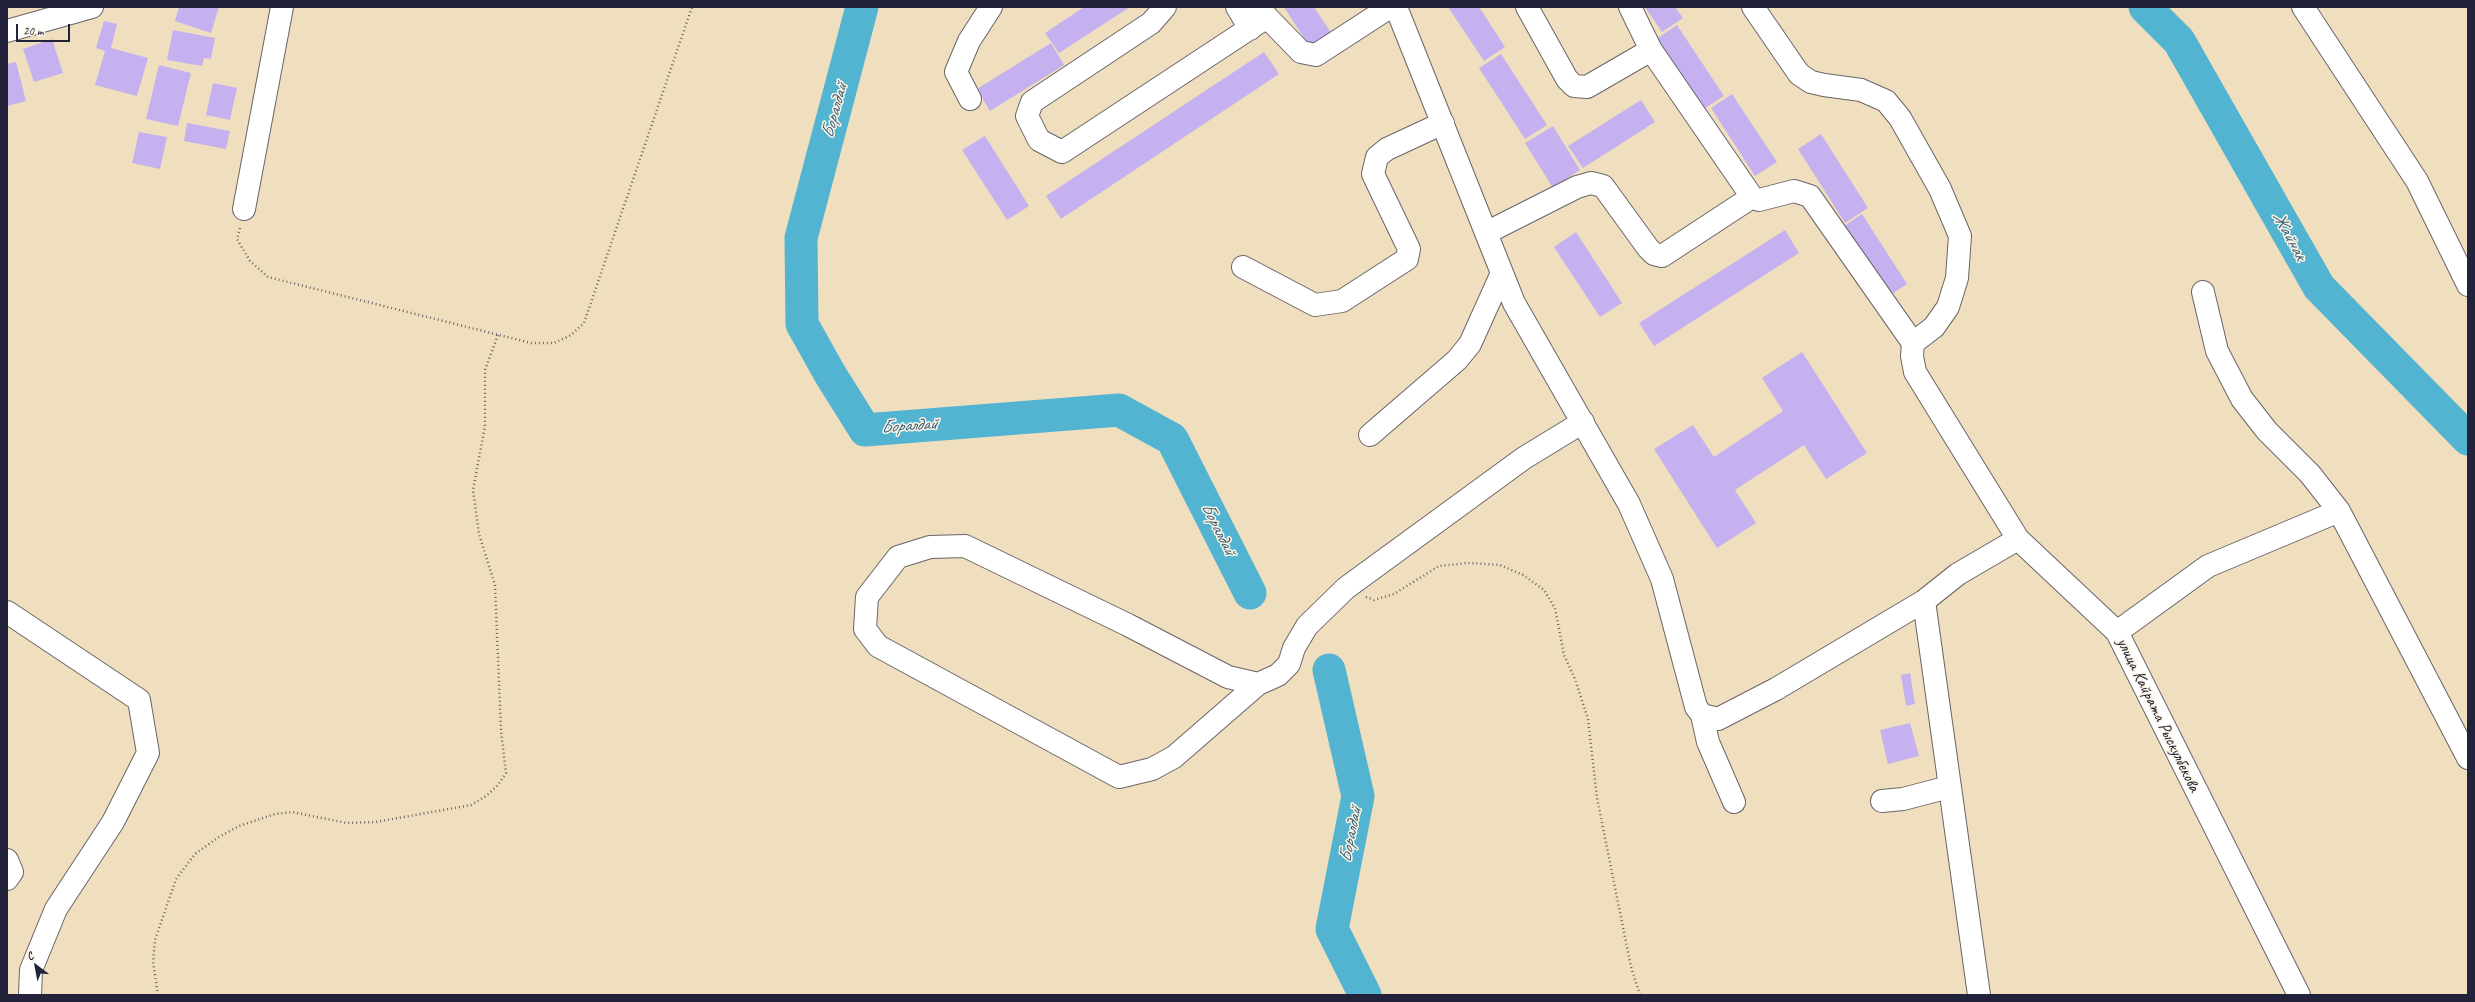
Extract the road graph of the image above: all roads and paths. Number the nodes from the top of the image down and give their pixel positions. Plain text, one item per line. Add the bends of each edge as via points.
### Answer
1 (92, 7) edge
2 (282, 7) edge
3 (692, 7) edge
4 (991, 7) edge
5 (1165, 7) edge
6 (1237, 7) edge
7 (1390, 7) edge
8 (1396, 7) edge
9 (1527, 7) edge
10 (1630, 7) edge
11 (1753, 7) edge
12 (2303, 7) edge
13 (1259, 18) edge
14 (7, 31) edge
15 (1651, 50) junction
16 (970, 99) dead end
17 (1443, 122) junction
18 (1752, 197) junction
19 (244, 209) joint
20 (1486, 233) junction
21 (1243, 267) dead end
22 (1502, 273) junction
23 (2468, 285) edge
24 (2203, 292) dead end
25 (498, 335) junction
26 (1913, 343) junction
27 (1583, 422) junction
28 (1370, 435) dead end
29 (2339, 511) junction
30 (2018, 539) junction
31 (1346, 588) junction
32 (1924, 601) junction
33 (7, 612) edge
34 (2117, 632) junction
35 (1258, 684) junction
36 (1702, 715) junction
37 (2468, 758) edge
38 (1949, 787) junction
39 (1882, 801) dead end
40 (1734, 802) dead end
41 (7, 860) edge
42 (7, 879) edge
43 (30, 995) edge
44 (158, 995) edge
45 (1640, 995) edge
46 (1979, 995) edge
47 (2299, 995) edge

1 - 14 street
2 - 19 street
3 - 25 path via 584,323 571,335 554,343 531,343
4 - 16 street via 969,41 956,72
5 - 13 street via 1151,23 1032,102 1027,116 1039,140 1062,152
6 - 13 street
7 - 13 street via 1316,55 1301,52
8 - 17 street
9 - 15 street via 1567,79 1574,86 1587,87
10 - 15 street
11 - 26 street via 1799,74 1811,82 1861,90 1886,101 1900,118 1940,189 1960,236 1956,278 1948,307 1934,327
12 - 23 street via 2417,181
15 - 18 street
17 - 20 street
17 - 21 street via 1387,148 1377,157 1373,174 1409,249 1407,259 1342,301 1315,305
18 - 20 street via 1662,256 1654,254 1648,248 1603,186 1591,183
18 - 26 street via 1760,200 1794,191 1810,196
19 - 25 path via 237,239 250,261 268,277
20 - 22 street
22 - 27 street via 1514,303
22 - 28 street via 1466,349 1457,360
24 - 29 street via 2217,351 2242,399 2267,431 2310,474
25 - 44 path via 485,370 485,426 473,490 479,534 495,585 501,732 506,773 486,796 471,804 376,822 347,823 286,813 239,826 219,837 195,854 176,879 155,940 153,962
26 - 30 street via 1915,372
27 - 31 street via 1524,458
27 - 36 street via 1629,504 1662,579 1696,707
29 - 34 street, улица Кайрата Рыскулбекова via 2208,566
29 - 37 street
30 - 32 street via 1958,574
30 - 34 street
31 - 35 street via 1307,626 1294,648 1289,664 1278,675
31 - 45 path via 1374,600 1394,594 1440,566 1468,563 1500,565 1523,575 1544,590 1555,608 1564,655 1575,679 1588,720 1597,798 1631,967
32 - 36 street via 1776,689 1718,719
32 - 38 street
33 - 43 street via 140,700 148,753 113,822 56,909 31,970
34 - 47 street, улица Кайрата Рыскулбекова
35 - 35 street via 1228,677 1128,624 964,546 930,547 898,557 867,597 865,629 878,646 1120,777 1152,770 1174,757
36 - 40 street via 1708,742
38 - 39 street via 1903,799
38 - 46 street
41 - 42 street via 12,872

